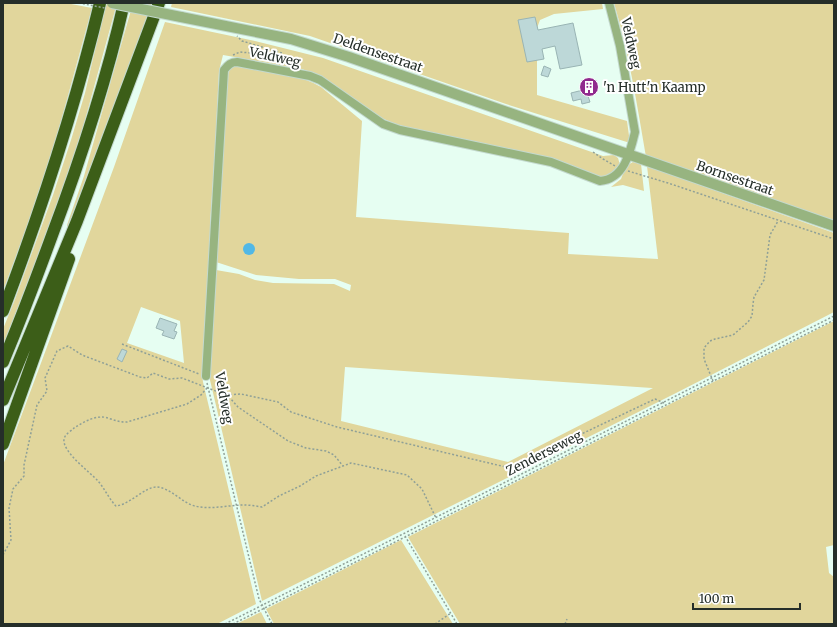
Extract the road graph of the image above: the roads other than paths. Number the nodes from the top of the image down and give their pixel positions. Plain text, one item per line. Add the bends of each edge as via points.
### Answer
1 (100, 3) edge
2 (112, 3) edge
3 (124, 3) edge
4 (159, 3) edge
5 (609, 3) edge
6 (628, 154) junction
7 (77, 221) junction
8 (834, 226) edge
9 (3, 311) edge
10 (3, 362) edge
11 (206, 376) road end
12 (3, 400) edge
13 (3, 444) edge

1 - 9 highway via 54,166
2 - 6 street, Deldensestraat, bridge via 260,32 316,46
3 - 10 highway via 95,111 71,183
4 - 7 highway
5 - 6 street, Veldweg via 634,122 635,132
6 - 8 street, Bornsestraat
6 - 11 street, Veldweg via 622,169 615,177 600,181 551,162 400,130 383,124 320,80 232,62 224,70
7 - 12 highway
7 - 13 highway via 74,245

